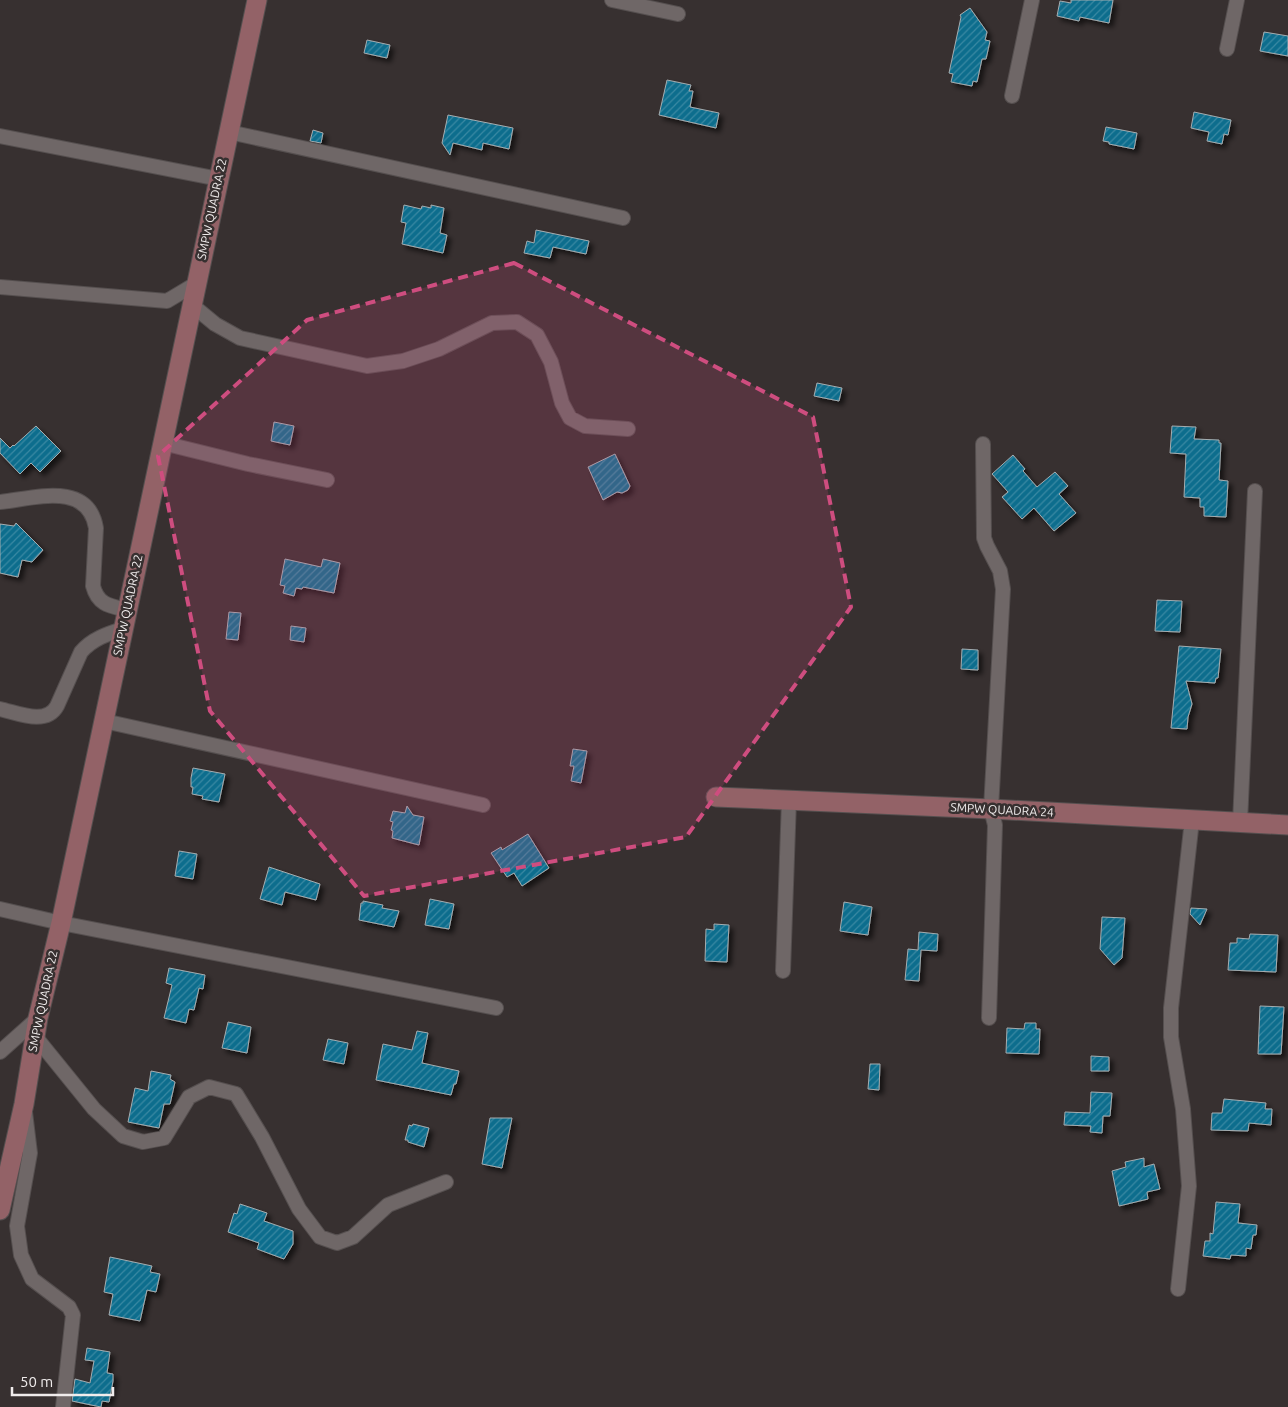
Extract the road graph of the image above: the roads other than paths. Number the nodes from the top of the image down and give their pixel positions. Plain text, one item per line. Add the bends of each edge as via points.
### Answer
1 (258, 0) edge
2 (612, 0) edge
3 (1032, 0) edge
4 (1237, 0) edge
5 (678, 14) dead end
6 (1227, 49) dead end
7 (1012, 96) dead end
8 (229, 132) junction
9 (0, 136) edge
10 (218, 179) junction
11 (623, 218) dead end
12 (196, 283) junction
13 (0, 287) edge
14 (192, 305) junction
15 (628, 429) dead end
16 (163, 443) junction
17 (983, 444) dead end
18 (328, 480) dead end
19 (1255, 491) dead end
20 (0, 502) edge
21 (127, 610) junction
22 (123, 629) junction
23 (0, 710) edge
24 (104, 721) junction
25 (716, 797) dead end
26 (789, 800) junction
27 (483, 805) dead end
28 (991, 808) junction
29 (1192, 820) junction
30 (1240, 823) junction
31 (1288, 825) edge
32 (0, 909) edge
33 (61, 923) junction
34 (783, 971) dead end
35 (496, 1008) dead end
36 (989, 1018) dead end
37 (36, 1026) junction
38 (0, 1052) edge
39 (24, 1104) junction
40 (446, 1182) dead end
41 (0, 1210) edge
42 (1178, 1289) dead end
43 (63, 1407) edge

1 - 8 street, SMPW QUADRA 22
2 - 5 street
3 - 7 street
4 - 6 street
8 - 10 street, SMPW QUADRA 22
8 - 11 street
9 - 10 street
10 - 12 street, SMPW QUADRA 22
12 - 13 street via 167,301
12 - 14 street, SMPW QUADRA 22
14 - 15 street via 215,324 240,338 367,366 402,361 439,349 492,323 517,322 537,335 551,362 562,403 570,418 585,426
14 - 16 street, SMPW QUADRA 22
16 - 18 street
16 - 21 street, SMPW QUADRA 22
17 - 28 street via 984,538 1000,571 1003,589
19 - 30 street
20 - 21 street via 54,495 80,502 90,510 96,528 95,594 112,607
21 - 22 street, SMPW QUADRA 22
22 - 23 street via 86,646 50,715 38,717
22 - 24 street, SMPW QUADRA 22
24 - 27 street
24 - 33 street, SMPW QUADRA 22
25 - 26 street, SMPW QUADRA 24
26 - 28 street, SMPW QUADRA 24
26 - 34 street
28 - 29 street, SMPW QUADRA 24
28 - 36 street via 995,825
29 - 30 street, SMPW QUADRA 24
29 - 42 street via 1171,1008 1171,1037 1189,1186
30 - 31 street, SMPW QUADRA 24
32 - 33 street
33 - 35 street
33 - 37 street, SMPW QUADRA 22
37 - 38 street
37 - 39 street, SMPW QUADRA 22
37 - 40 street via 94,1109 123,1136 143,1142 164,1138 189,1097 209,1087 236,1094 299,1209 320,1237 337,1243 353,1237 388,1205
39 - 41 street, SMPW QUADRA 22
39 - 43 street via 30,1153 17,1226 20,1255 32,1279 69,1307 72,1315

